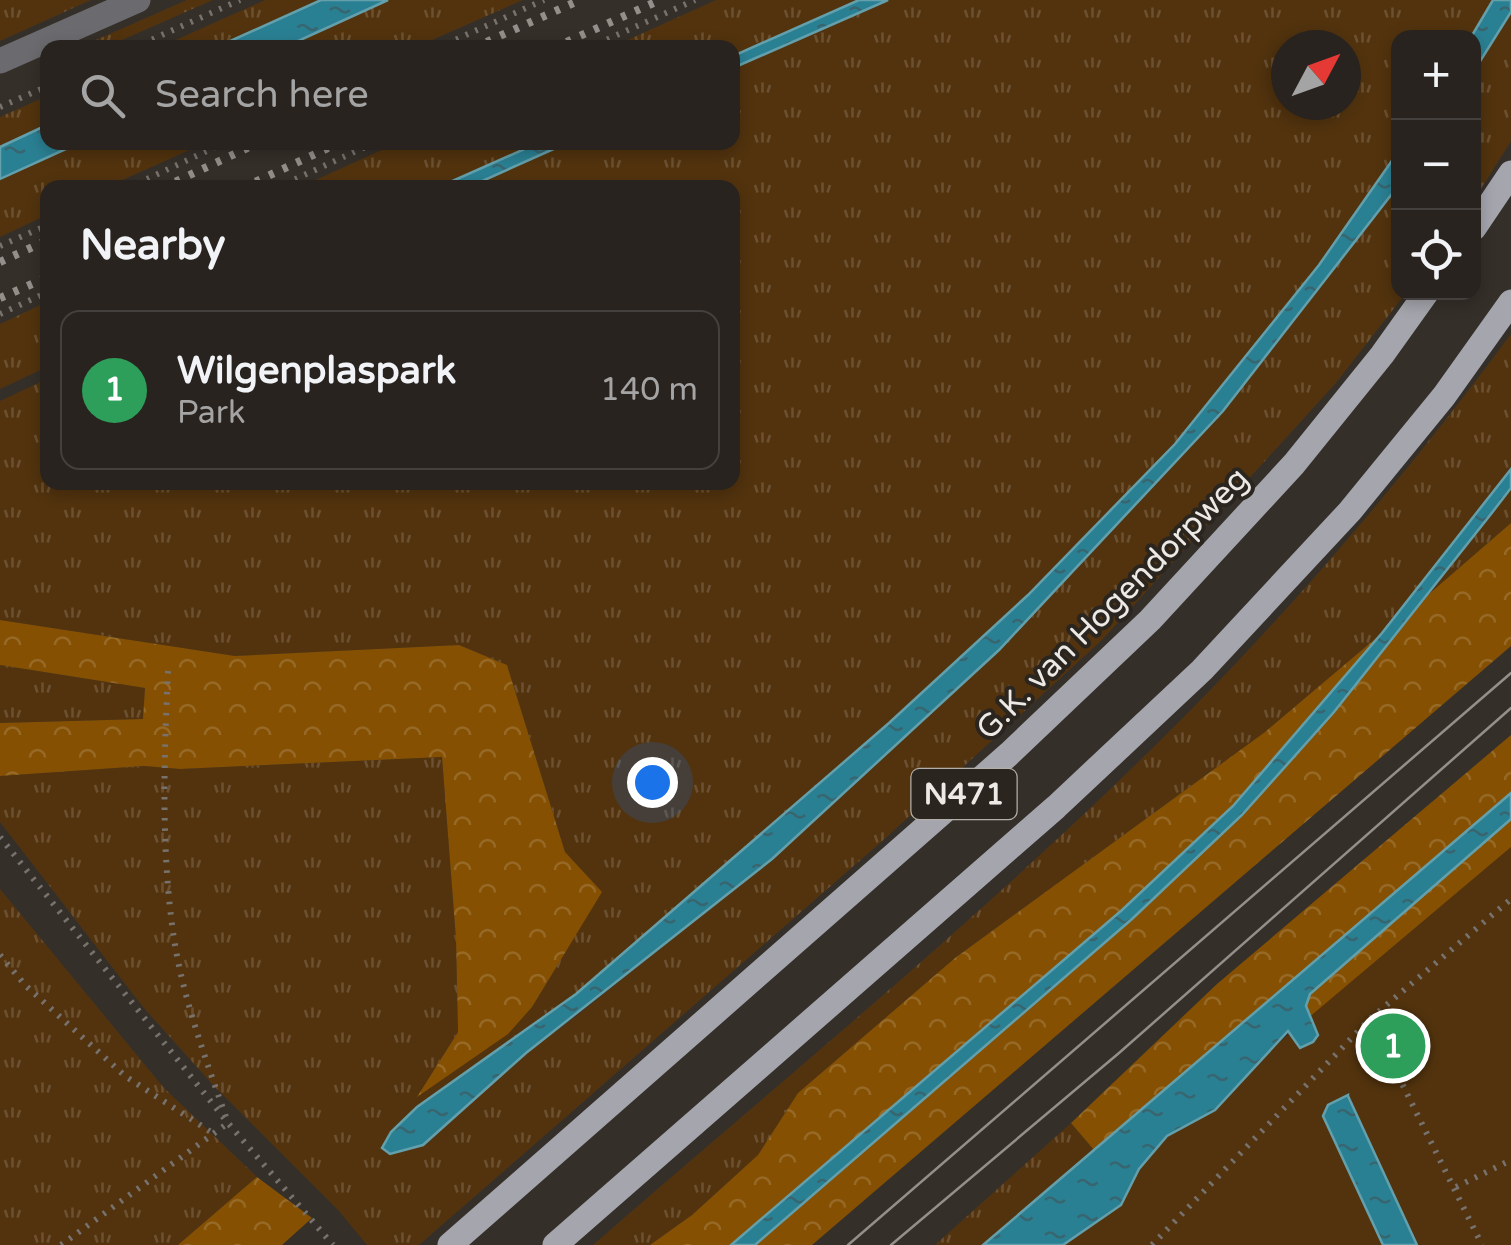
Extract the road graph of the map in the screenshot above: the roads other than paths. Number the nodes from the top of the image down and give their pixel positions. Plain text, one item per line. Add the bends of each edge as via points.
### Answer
1 (138, 0) edge
2 (49, 40) edge
3 (40, 44) edge
4 (0, 62) edge
5 (1511, 173) edge
6 (1481, 218) edge
7 (1421, 300) edge
8 (1511, 302) edge
9 (450, 1245) edge
10 (555, 1245) edge

1 - 2 street
3 - 4 street
5 - 6 main road
7 - 9 main road, G.K. van Hogendorpweg / N471 via 1294,464 1150,620 868,880
8 - 10 main road, N471 via 1350,510 1202,670 1042,819

